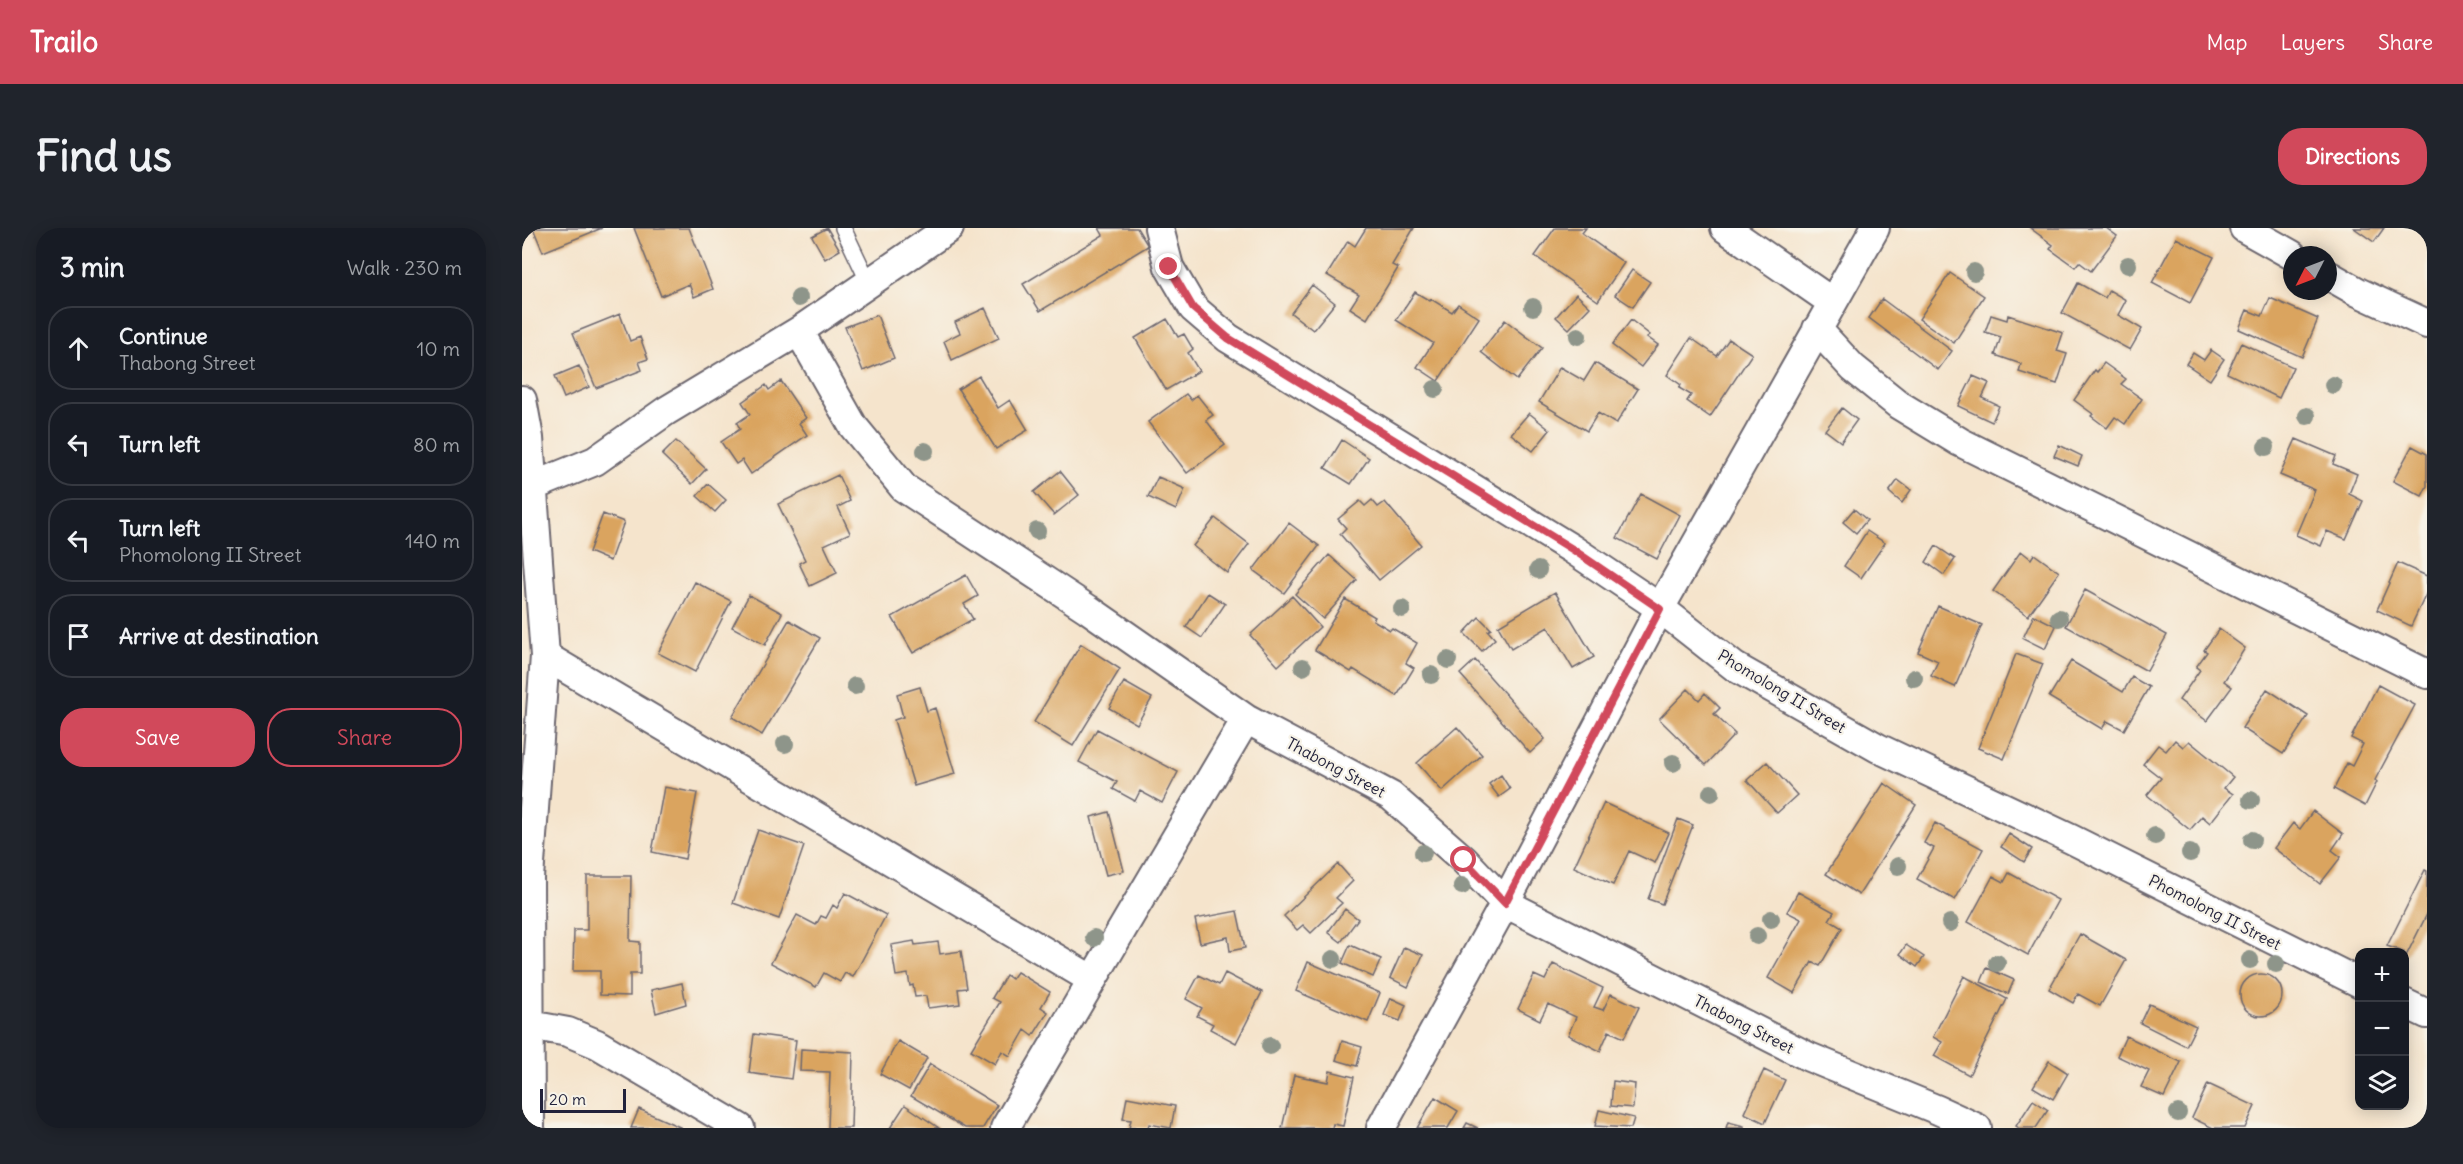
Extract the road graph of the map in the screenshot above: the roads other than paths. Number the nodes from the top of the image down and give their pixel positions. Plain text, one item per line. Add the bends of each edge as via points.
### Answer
1 (843, 228) edge
2 (949, 228) edge
3 (1159, 228) edge
4 (1725, 228) edge
5 (1875, 228) edge
6 (2244, 228) edge
7 (2283, 250) edge
8 (2337, 279) edge
9 (869, 283) junction
10 (1832, 302) junction
11 (2427, 324) edge
12 (1817, 329) junction
13 (799, 331) junction
14 (522, 400) edge
15 (531, 487) junction
16 (1660, 609) junction
17 (545, 656) junction
18 (2427, 674) edge
19 (1246, 719) junction
20 (1505, 903) junction
21 (1091, 979) junction
22 (2355, 981) edge
23 (2409, 1006) edge
24 (2427, 1014) edge
25 (530, 1025) junction
26 (530, 1128) edge
27 (740, 1128) edge
28 (1005, 1128) edge
29 (1381, 1128) edge
30 (1977, 1128) edge

1 - 9 lane
2 - 9 street
3 - 16 street, Phomolong II Street via 1169,267 1193,308 1228,338 1572,549
4 - 10 street
5 - 10 street
6 - 7 street
8 - 11 street
9 - 13 street
10 - 12 street
12 - 16 street
12 - 18 street via 1853,368 1899,405 1960,442
13 - 15 street via 666,411 595,461
13 - 19 street, Thabong Street via 853,426 904,488
14 - 15 street via 529,438
15 - 17 street
16 - 20 street
16 - 22 street, Phomolong II Street via 1735,667 1878,748
17 - 21 street
17 - 25 street via 529,878
19 - 20 street, Thabong Street via 1391,796 1464,860
19 - 21 street
20 - 29 street
20 - 30 street, Thabong Street via 1809,1057
21 - 28 street
23 - 24 street
25 - 26 street
25 - 27 street via 568,1032 597,1044

